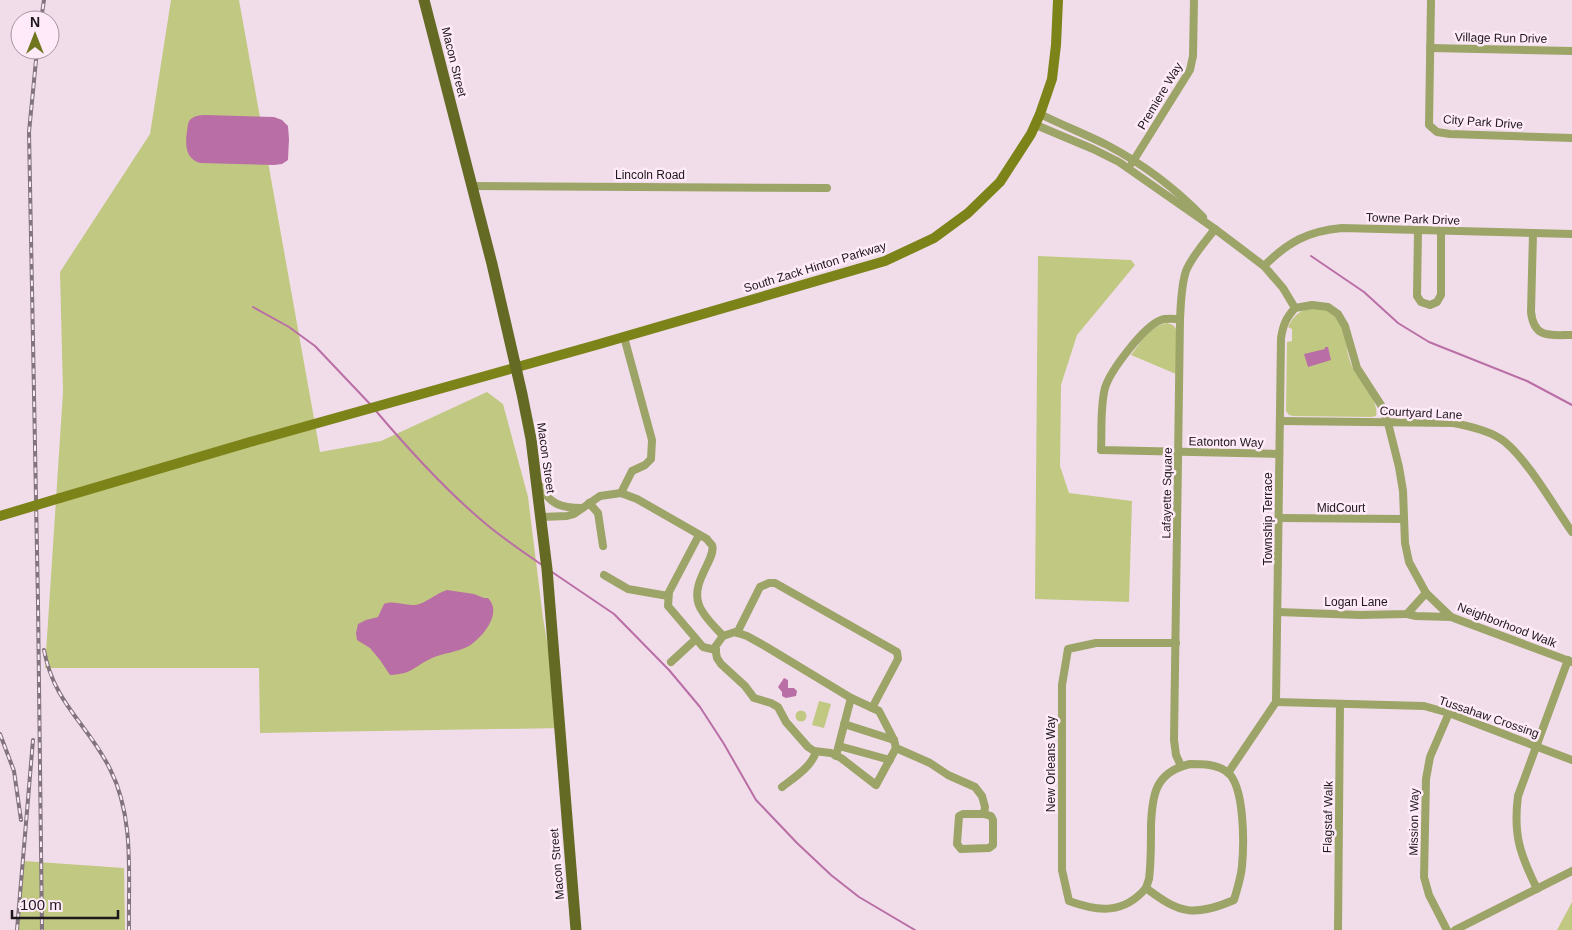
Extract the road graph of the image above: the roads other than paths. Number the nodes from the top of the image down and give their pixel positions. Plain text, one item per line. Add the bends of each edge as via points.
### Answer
1 (424, 0) edge
2 (1058, 0) edge
3 (1194, 0) edge
4 (1431, 0) edge
5 (1430, 48) junction
6 (1572, 51) edge
7 (1040, 114) junction
8 (1036, 125) junction
9 (1572, 138) edge
10 (1133, 161) junction
11 (1129, 168) junction
12 (472, 186) junction
13 (827, 188) dead end
14 (1215, 229) junction
15 (1418, 230) junction
16 (1441, 231) junction
17 (1533, 233) junction
18 (1572, 234) edge
19 (1264, 266) junction
20 (1295, 308) junction
21 (1180, 319) junction
22 (1572, 335) edge
23 (624, 337) junction
24 (516, 367) junction
25 (1280, 421) junction
26 (1388, 422) junction
27 (1179, 452) junction
28 (1279, 454) junction
29 (537, 482) junction
30 (621, 492) junction
31 (589, 503) junction
32 (582, 508) junction
33 (0, 516) edge
34 (540, 517) junction
35 (1279, 518) junction
36 (1404, 519) junction
37 (1572, 532) edge
38 (699, 535) junction
39 (603, 546) dead end
40 (604, 575) dead end
41 (1426, 593) junction
42 (668, 596) junction
43 (1278, 612) junction
44 (1408, 614) junction
45 (1451, 618) junction
46 (737, 633) junction
47 (723, 636) junction
48 (696, 639) junction
49 (1176, 643) junction
50 (716, 650) junction
51 (1570, 661) edge
52 (671, 662) dead end
53 (851, 698) junction
54 (1276, 702) junction
55 (1340, 704) junction
56 (872, 708) junction
57 (1449, 714) junction
58 (844, 724) junction
59 (894, 740) junction
60 (1536, 745) junction
61 (839, 746) junction
62 (896, 748) junction
63 (816, 752) junction
64 (836, 756) junction
65 (890, 760) junction
66 (1572, 760) edge
67 (1181, 766) junction
68 (1228, 773) junction
69 (782, 787) dead end
70 (984, 814) junction
71 (1572, 871) edge
72 (1146, 888) junction
73 (1537, 889) junction
74 (576, 930) edge
75 (1338, 930) edge
76 (1448, 930) edge
77 (1455, 930) edge

1 - 12 main road, Macon Street
2 - 7 main road, South Zack Hinton Parkway via 1052,79
3 - 10 street, Premiere Way via 1190,70
4 - 5 street, City Park Drive
5 - 6 street, Village Run Drive
5 - 9 street, City Park Drive via 1429,125 1437,132
7 - 8 main road, South Zack Hinton Parkway
7 - 10 street
8 - 11 street
8 - 23 main road, South Zack Hinton Parkway via 1000,182 934,238 885,261
10 - 11 street, Premiere Way
10 - 14 street via 1183,196
11 - 14 street
12 - 13 street, Lincoln Road
12 - 24 main road, Macon Street
14 - 19 street
14 - 21 street, Lafayette Square via 1186,271
15 - 16 street, Towne Park Drive
15 - 16 street via 1418,296 1421,302 1430,305 1441,295
15 - 19 street, Towne Park Drive via 1325,230 1291,243
16 - 17 street, Towne Park Drive
17 - 18 street, Towne Park Drive
17 - 22 street via 1532,322 1542,334
19 - 20 street
20 - 25 street, Township Terrace via 1287,316 1281,338
20 - 26 street, Neighborhood Walk via 1328,307 1338,314 1345,326 1357,368
21 - 27 street, Lafayette Square
21 - 27 street, Eatonton Way via 1161,320 1152,326 1116,366 1106,388 1101,450
23 - 24 main road, South Zack Hinton Parkway
23 - 30 street via 652,440 651,459 632,471
24 - 29 main road, Macon Street
24 - 33 main road, South Zack Hinton Parkway, bridge
25 - 26 street, Courtyard Lane
25 - 28 street, Township Terrace
26 - 36 street, Neighborhood Walk via 1403,491
26 - 37 street, Courtyard Lane via 1454,424 1478,429 1504,441 1522,460
27 - 28 street, Eatonton Way
27 - 49 street, Lafayette Square
28 - 35 street, Township Terrace
29 - 32 street via 552,502
29 - 34 main road, Macon Street
30 - 31 street via 600,496
30 - 38 street
31 - 32 street
31 - 39 street via 598,513
32 - 34 street via 567,516
34 - 74 main road, Macon Street
35 - 36 street, MidCourt
35 - 43 street, Township Terrace
36 - 41 street, Neighborhood Walk via 1409,562
38 - 42 street
38 - 47 street via 707,539 713,552 697,586 697,596 703,612
40 - 42 street via 628,589
41 - 44 street
41 - 45 street, Neighborhood Walk
42 - 48 street via 668,606
43 - 44 street, Logan Lane
43 - 54 street, Township Terrace
44 - 45 street, Logan Lane
45 - 51 street, Neighborhood Walk
46 - 47 street
46 - 53 street via 765,646
46 - 56 street via 760,587 775,583 897,652 898,659
47 - 50 street
48 - 50 street via 703,648
48 - 52 street
49 - 67 street, Lafayette Square via 1174,740
49 - 72 street, New Orleans Way via 1096,643 1068,649 1062,685 1062,870 1069,901 1088,908 1120,907 1138,897
50 - 63 street via 721,664 745,686 749,694 778,708 786,722
51 - 60 street
53 - 56 street
53 - 58 street
54 - 55 street, Tussahaw Crossing
54 - 68 street
55 - 57 street, Tussahaw Crossing via 1424,706
55 - 75 street, Flagstaf Walk
56 - 59 street via 879,711
57 - 60 street, Tussahaw Crossing
57 - 76 street, Mission Way via 1430,757 1426,779 1424,877
58 - 59 street
58 - 61 street
59 - 62 street
60 - 66 street, Tussahaw Crossing
60 - 73 street via 1518,796 1516,825 1520,852
61 - 64 street
61 - 65 street
62 - 65 street
62 - 70 street via 975,787 982,796
63 - 64 street
63 - 69 street via 814,759
64 - 65 street via 876,785
67 - 68 street via 1202,764
67 - 72 street via 1161,781 1154,792
68 - 72 street via 1238,786 1242,802 1242,865 1234,900 1213,909 1191,911 1163,901
70 - 70 street via 993,820 993,845 989,848 961,848 957,844 959,816
71 - 73 street
73 - 77 street

